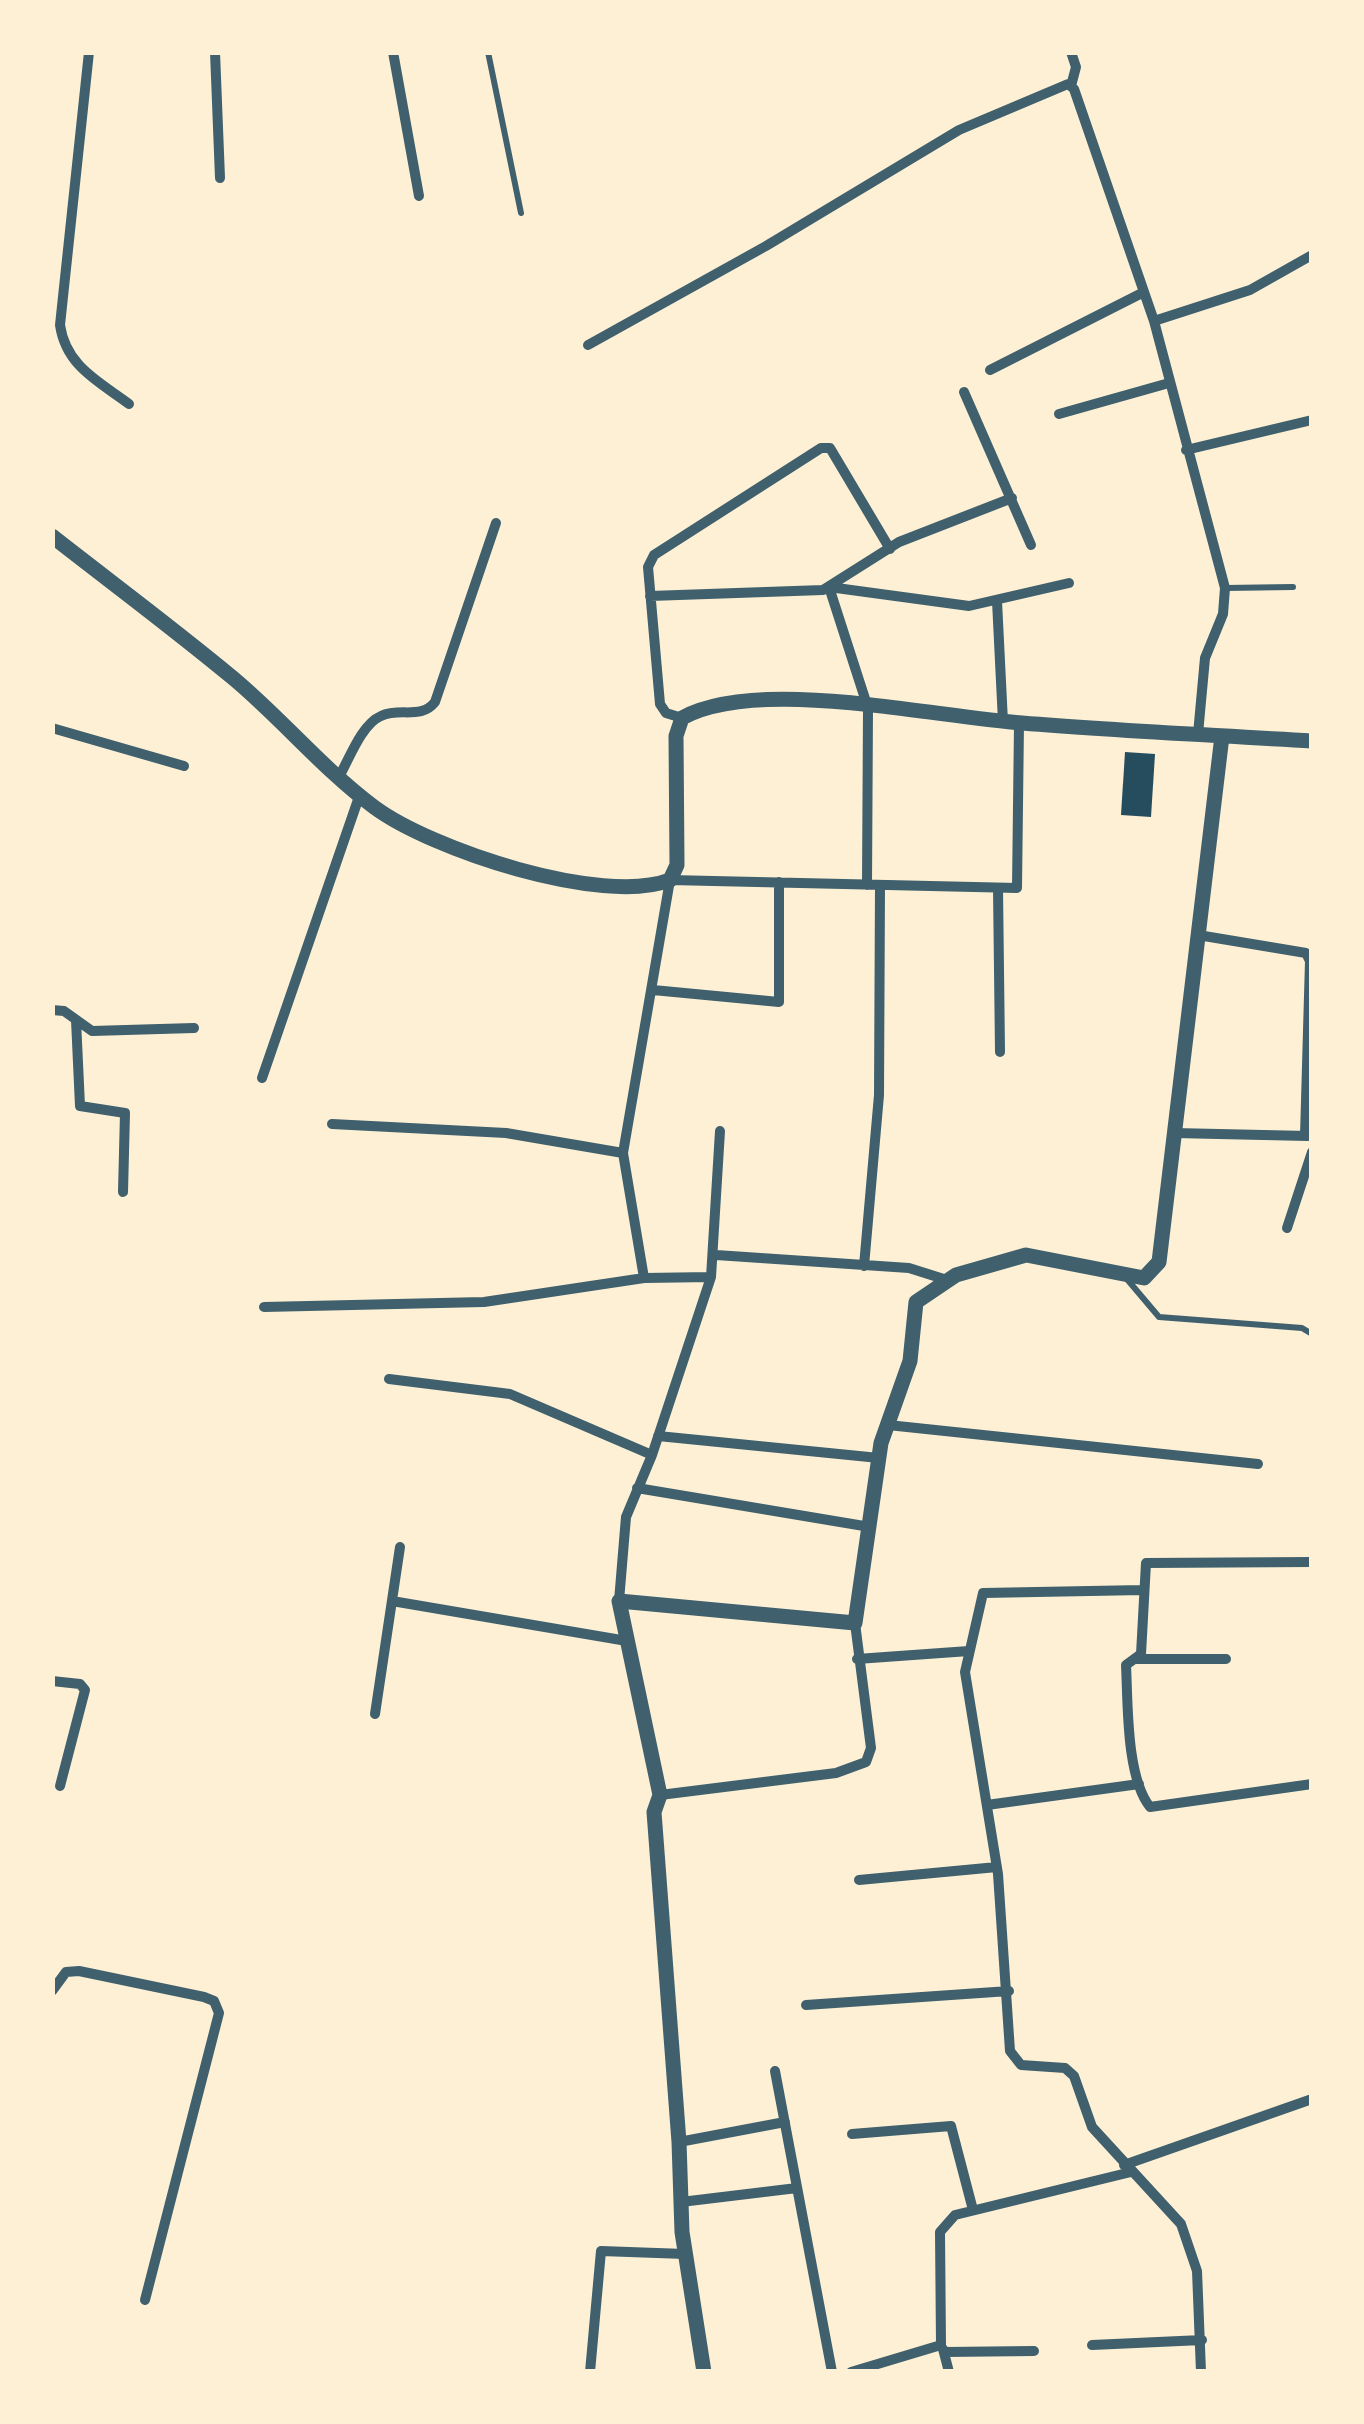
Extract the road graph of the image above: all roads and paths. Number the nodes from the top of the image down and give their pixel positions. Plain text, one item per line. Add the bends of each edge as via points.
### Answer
1 (89, 52) edge
2 (215, 52) edge
3 (393, 52) edge
4 (488, 52) edge
5 (1071, 52) edge
6 (1070, 86) junction
7 (220, 178) dead end
8 (420, 196) dead end
9 (521, 213) dead end
10 (1312, 254) edge
11 (1144, 292) junction
12 (1154, 321) junction
13 (588, 345) dead end
14 (990, 370) dead end
15 (1169, 383) junction
16 (964, 392) dead end
17 (129, 404) dead end
18 (1060, 414) dead end
19 (1312, 420) edge
20 (1186, 450) junction
21 (1012, 498) junction
22 (496, 523) dead end
23 (52, 536) edge
24 (1030, 544) dead end
25 (890, 548) junction
26 (1069, 583) dead end
27 (1293, 586) dead end
28 (829, 588) junction
29 (1225, 588) junction
30 (650, 596) junction
31 (997, 602) junction
32 (868, 708) junction
33 (682, 718) junction
34 (1011, 722) junction
35 (52, 728) edge
36 (1198, 734) junction
37 (1222, 736) junction
38 (1312, 741) edge
39 (184, 766) dead end
40 (340, 775) junction
41 (360, 794) junction
42 (670, 880) junction
43 (779, 882) junction
44 (867, 884) junction
45 (880, 885) junction
46 (998, 888) junction
47 (1198, 935) junction
48 (653, 990) junction
49 (52, 1010) edge
50 (76, 1020) junction
51 (194, 1028) dead end
52 (1000, 1052) dead end
53 (262, 1078) dead end
54 (332, 1124) dead end
55 (720, 1130) dead end
56 (1174, 1133) junction
57 (1308, 1136) edge
58 (1312, 1152) edge
59 (623, 1153) junction
60 (124, 1192) dead end
61 (1287, 1228) dead end
62 (716, 1255) junction
63 (864, 1266) junction
64 (711, 1277) junction
65 (1125, 1277) junction
66 (644, 1278) junction
67 (947, 1280) junction
68 (264, 1307) dead end
69 (1312, 1334) edge
70 (389, 1379) dead end
71 (888, 1425) junction
72 (658, 1436) junction
73 (652, 1455) junction
74 (879, 1458) junction
75 (1258, 1464) dead end
76 (637, 1488) junction
77 (870, 1527) junction
78 (400, 1547) dead end
79 (1312, 1562) edge
80 (1143, 1590) junction
81 (392, 1601) junction
82 (618, 1601) junction
83 (855, 1623) junction
84 (627, 1641) junction
85 (968, 1651) junction
86 (857, 1659) junction
87 (1226, 1659) dead end
88 (1136, 1660) junction
89 (52, 1681) edge
90 (375, 1714) dead end
91 (1139, 1784) junction
92 (1312, 1784) edge
93 (60, 1786) dead end
94 (660, 1795) junction
95 (987, 1805) junction
96 (997, 1867) junction
97 (859, 1880) dead end
98 (52, 1991) edge
99 (1009, 1992) junction
100 (806, 2005) dead end
101 (775, 2071) dead end
102 (1312, 2099) edge
103 (785, 2122) junction
104 (852, 2134) dead end
105 (679, 2142) junction
106 (1127, 2168) junction
107 (797, 2188) junction
108 (681, 2202) junction
109 (973, 2210) junction
110 (685, 2254) junction
111 (145, 2300) dead end
112 (1202, 2340) junction
113 (1092, 2345) dead end
114 (943, 2349) junction
115 (1034, 2351) dead end
116 (590, 2372) edge
117 (704, 2372) edge
118 (832, 2372) edge
119 (852, 2372) edge
120 (949, 2372) edge
121 (1201, 2372) edge

1 - 17 street via 60,325 76,366
2 - 7 street
3 - 8 street
4 - 9 lane
5 - 6 street via 1076,67
6 - 11 street
6 - 13 street via 959,130
10 - 12 street via 1250,290
11 - 12 street
11 - 14 street
12 - 15 street
15 - 18 street
15 - 20 street
16 - 21 street
19 - 20 street
20 - 29 street
21 - 24 street
21 - 25 street
22 - 40 street via 435,702 371,723
23 - 40 street via 233,678
25 - 28 street
25 - 30 street via 837,454 821,448 654,555
26 - 31 street
27 - 29 lane
28 - 30 street
28 - 31 street via 951,605
28 - 32 street
29 - 36 street via 1223,614 1205,658
30 - 33 street via 660,704
31 - 34 street
32 - 33 street via 777,698 714,705
32 - 34 street
32 - 44 street
33 - 42 street via 676,736 677,864
34 - 36 street
34 - 46 street via 1017,888
35 - 39 street
36 - 37 street
37 - 38 street
37 - 47 street
40 - 41 street
41 - 42 street via 417,834 537,876 647,889
41 - 53 street
42 - 43 street
42 - 48 street
43 - 44 street
43 - 48 street via 779,1002
44 - 45 street
45 - 46 street
45 - 63 street via 879,1095
46 - 52 street
47 - 56 street
47 - 57 street via 1306,953
48 - 59 street
49 - 50 street
50 - 51 street via 92,1031
50 - 60 street via 80,1106 125,1112
54 - 59 street via 506,1134
55 - 62 street
56 - 57 street
56 - 65 street via 1159,1262 1144,1278
58 - 61 street
59 - 66 street
62 - 63 street
62 - 64 street
63 - 67 street via 908,1268
64 - 66 street
64 - 72 street
65 - 67 street via 1026,1255
65 - 69 lane via 1159,1316
66 - 68 street via 484,1302
67 - 71 street via 916,1302 910,1360
70 - 73 street via 510,1394
71 - 74 street
71 - 75 street
72 - 73 street
72 - 74 street
73 - 76 street
74 - 77 street
76 - 77 street
76 - 82 street via 623,1538
77 - 83 street
78 - 81 street
79 - 80 street via 1154,1560 1144,1568
80 - 85 street via 983,1593
80 - 88 street
81 - 84 street
81 - 90 street
82 - 83 street
82 - 84 street
83 - 86 street
84 - 94 street
85 - 86 street
85 - 95 street via 965,1672
86 - 94 street via 871,1748 866,1762 836,1773
87 - 88 street
88 - 91 street via 1126,1665
89 - 93 street via 85,1690
91 - 92 street via 1150,1807 1161,1809
91 - 95 street
94 - 105 street via 654,1812
95 - 96 street
96 - 97 street
96 - 99 street
98 - 111 street via 66,1972 79,1972 204,1997 219,2013
99 - 100 street
99 - 106 street via 1014,2058 1030,2068 1066,2068 1092,2128
101 - 103 street
102 - 106 street
103 - 105 street
103 - 107 street
104 - 109 street via 951,2126
105 - 108 street
106 - 109 street
106 - 112 street via 1181,2224 1192,2250
107 - 108 street
107 - 118 street
108 - 110 street
109 - 114 street via 956,2214 940,2232
110 - 116 street via 601,2251
110 - 117 street
112 - 113 street
112 - 121 street
114 - 115 street
114 - 119 street
114 - 120 street

